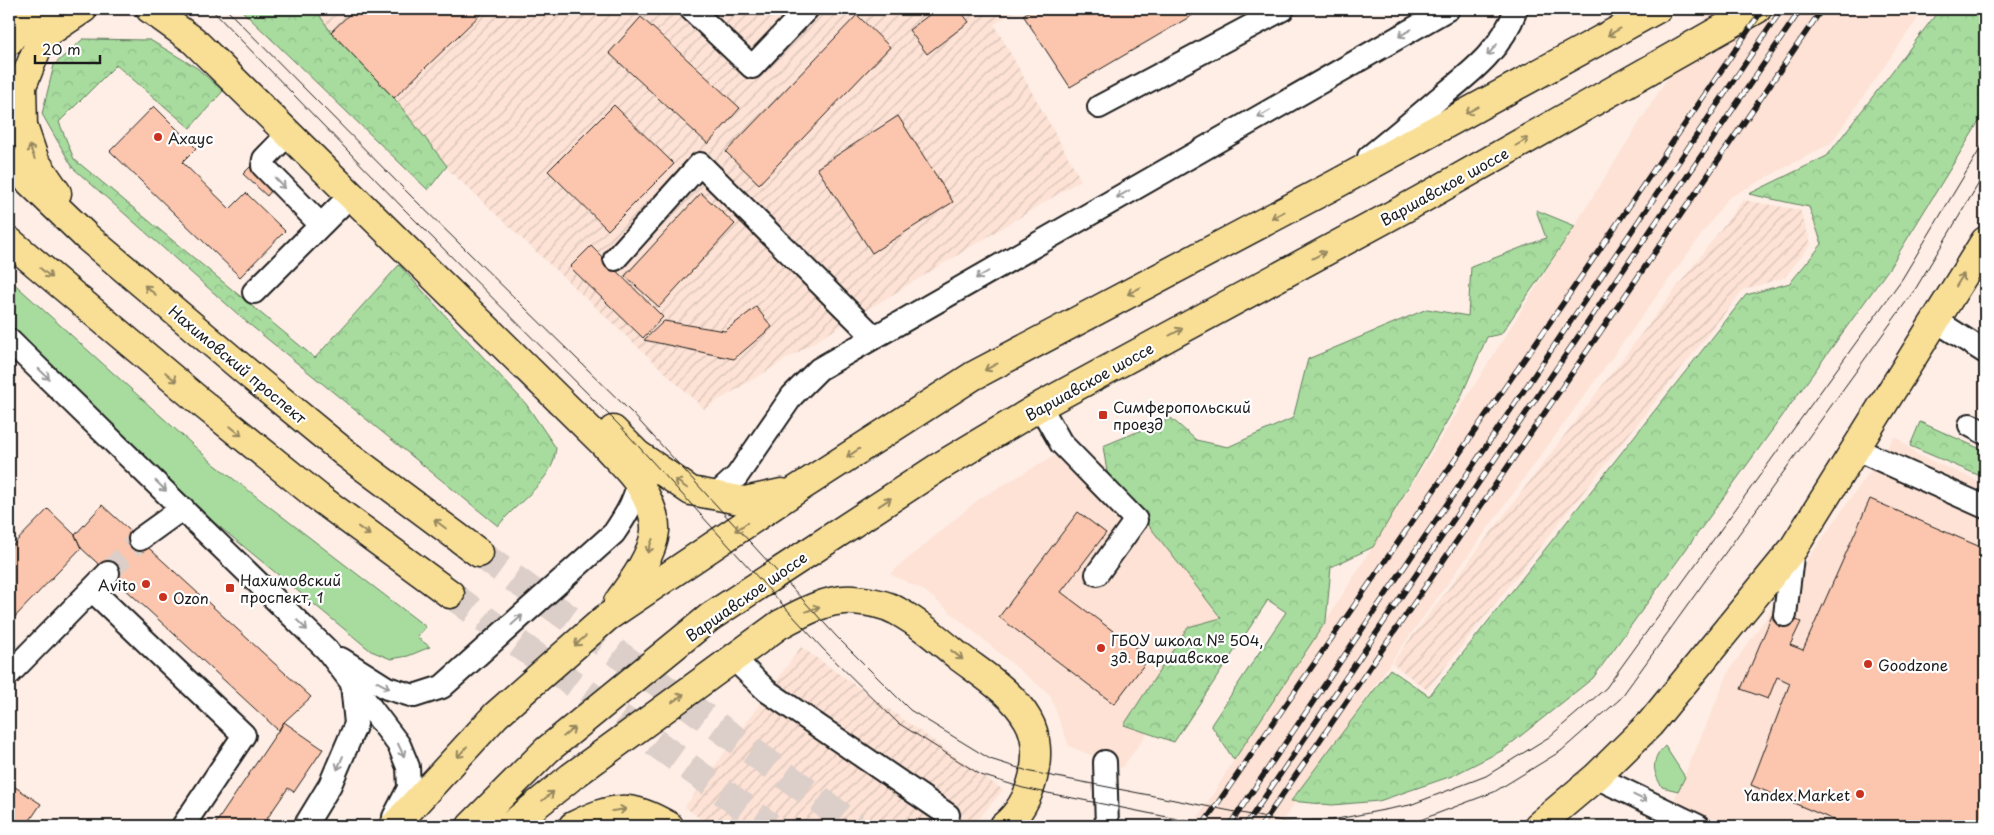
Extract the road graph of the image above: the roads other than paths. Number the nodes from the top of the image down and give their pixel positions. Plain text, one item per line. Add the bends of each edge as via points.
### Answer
1 (25, 9) edge
2 (52, 9) edge
3 (83, 9) edge
4 (150, 9) edge
5 (184, 9) edge
6 (691, 9) edge
7 (807, 9) edge
8 (1283, 9) edge
9 (1448, 9) edge
10 (1516, 9) edge
11 (1657, 9) edge
12 (1757, 9) edge
13 (40, 38) junction
14 (9, 41) edge
15 (1098, 107) dead end
16 (288, 134) junction
17 (9, 162) edge
18 (1336, 184) junction
19 (350, 196) junction
20 (321, 225) junction
21 (87, 237) junction
22 (1985, 240) edge
23 (9, 242) edge
24 (615, 259) dead end
25 (254, 292) dead end
26 (1935, 320) junction
27 (874, 337) junction
28 (9, 340) edge
29 (1985, 352) edge
30 (1040, 406) junction
31 (1856, 449) junction
32 (637, 454) junction
33 (639, 484) junction
34 (796, 490) junction
35 (715, 496) junction
36 (1985, 506) edge
37 (183, 508) junction
38 (140, 539) tunnel mouth
39 (1793, 549) junction
40 (479, 553) tunnel mouth
41 (108, 574) tunnel mouth
42 (1097, 574) dead end
43 (92, 590) junction
44 (450, 594) tunnel mouth
45 (1786, 615) dead end
46 (606, 618) junction
47 (327, 650) junction
48 (733, 658) junction
49 (9, 674) edge
50 (352, 683) junction
51 (1105, 762) dead end
52 (1596, 777) junction
53 (948, 815) dead end
54 (183, 826) edge
55 (305, 826) edge
56 (390, 826) edge
57 (394, 826) edge
58 (471, 826) edge
59 (510, 826) edge
60 (573, 826) edge
61 (670, 826) edge
62 (1004, 826) edge
63 (1107, 826) edge
64 (1538, 826) edge
65 (1698, 826) edge

1 - 14 main road
2 - 13 main road
3 - 13 main road
4 - 16 main road via 193,40
5 - 32 main road
6 - 7 street via 752,68
8 - 15 street
9 -> 27 street
10 -> 18 street via 1502,38 1472,73
11 -> 18 main road
30 -> 12 main road, Варшавское шоссе via 1420,200
21 -> 13 main road via 36,161 22,126 22,86
16 - 19 main road
16 -> 20 street via 264,159 263,166
17 - 21 main road, Нахимовский проспект
18 -> 34 main road via 973,376
19 - 20 street
19 - 33 main road via 604,444
20 - 25 street
40 -> 21 main road, Нахимовский проспект via 345,453
26 -> 22 main road
23 -> 44 main road via 318,497
24 - 27 street via 700,164
26 - 29 street
26 - 31 main road
27 - 35 street via 819,369 792,396 737,476
28 -> 37 street
30 - 42 street via 1061,442 1136,520
58 -> 30 main road, Варшавское шоссе via 547,750 710,617 939,467
31 - 36 street
31 - 39 main road
32 - 33 street
35 -> 32 main road via 691,491
33 -> 46 main road via 652,513 655,531 636,579
47 -> 33 street via 387,688 414,696 442,687 614,533 628,512
34 - 35 main road via 745,501
34 -> 46 main road
37 - 38 street
37 -> 47 street
39 - 45 street
39 - 52 main road via 1650,724
41 - 43 street
43 - 49 street
43 - 54 street via 244,734
46 -> 57 main road via 496,714
47 - 50 street
48 - 53 street via 767,691
59 -> 48 main road
48 -> 62 main road via 778,624 830,603 852,599 896,609 1011,697 1028,721 1036,766 1029,793 1011,821
50 -> 55 street via 356,724 330,786
50 -> 56 street via 399,745 408,767 409,788
51 - 63 street
52 - 64 main road
52 -> 65 street
60 -> 61 main road via 601,813 626,809

